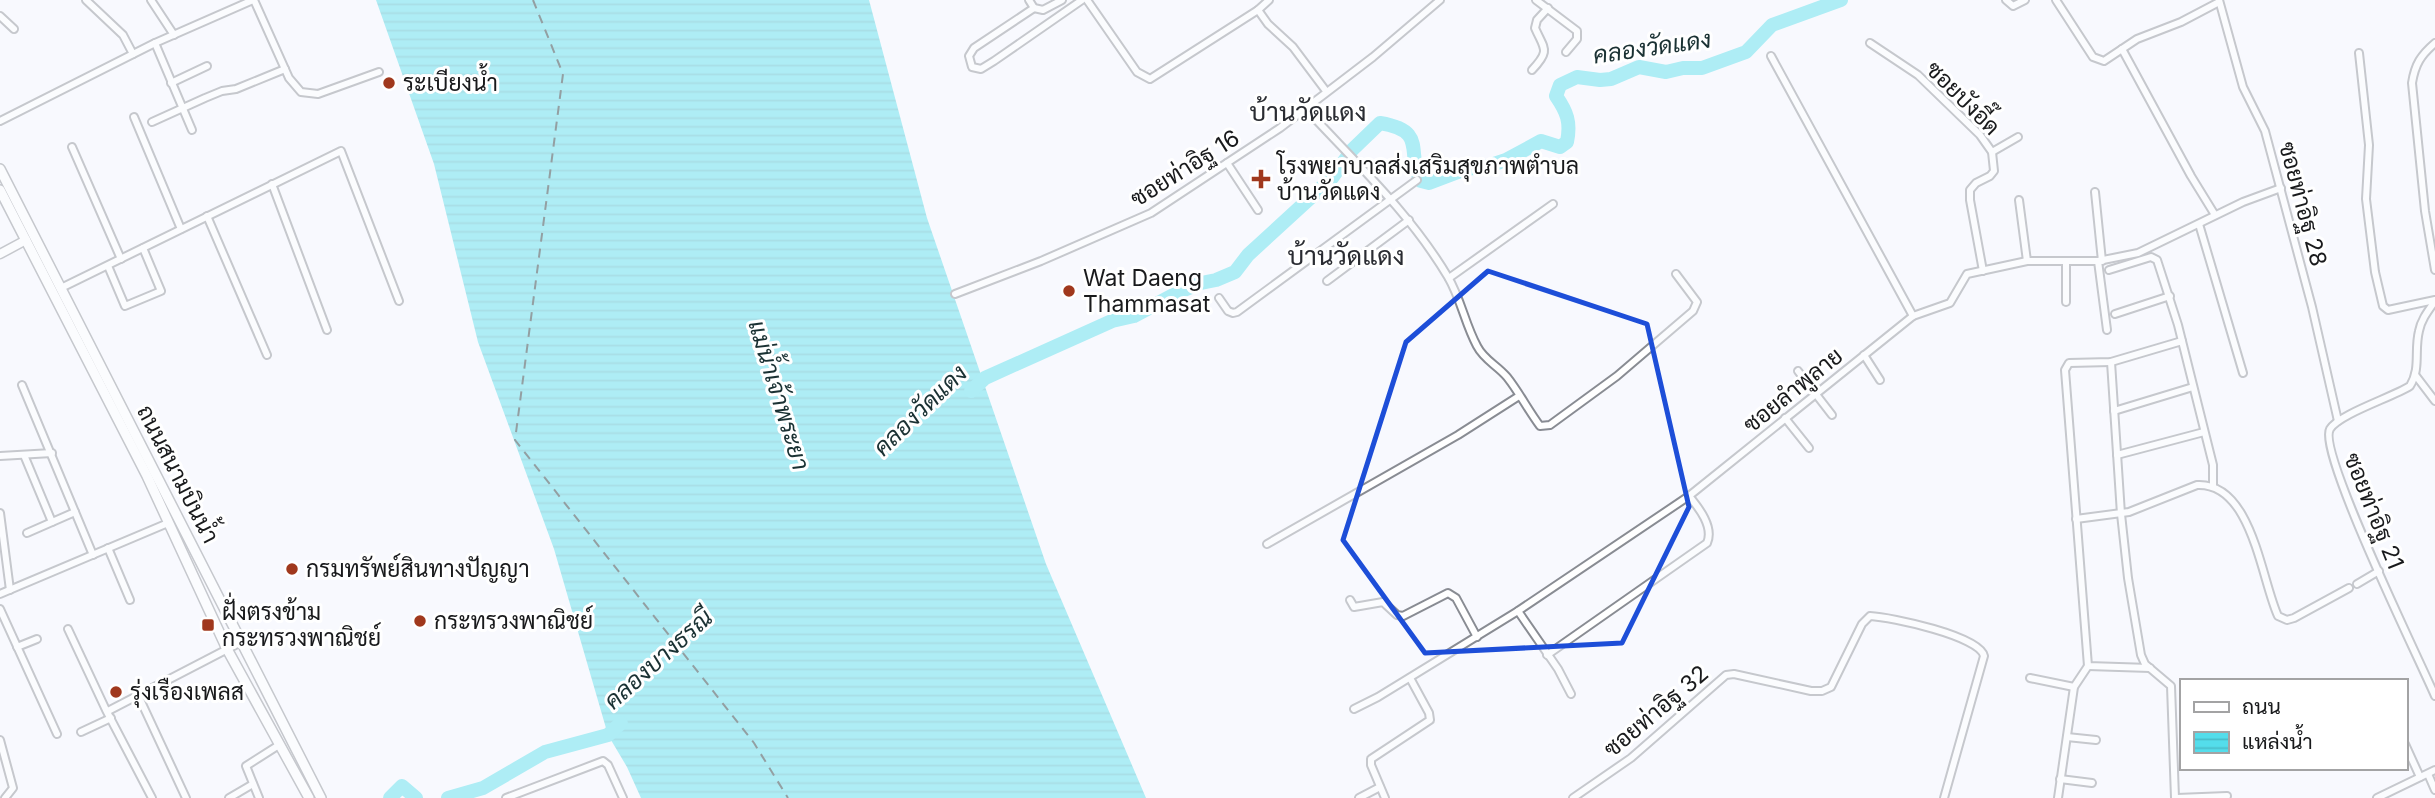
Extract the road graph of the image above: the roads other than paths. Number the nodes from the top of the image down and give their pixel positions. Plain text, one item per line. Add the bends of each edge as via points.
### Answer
1 (86, 0) edge
2 (150, 0) edge
3 (254, 0) edge
4 (1029, 0) edge
5 (1062, 0) edge
6 (1082, 0) edge
7 (1087, 0) edge
8 (1269, 0) edge
9 (1440, 0) edge
10 (1536, 0) edge
11 (2006, 0) edge
12 (2025, 0) edge
13 (2056, 0) edge
14 (2219, 1) edge
15 (1034, 8) junction
16 (1548, 8) junction
17 (1258, 10) junction
18 (0, 16) edge
19 (14, 29) dead end
20 (174, 35) junction
21 (155, 43) junction
22 (1870, 43) dead end
23 (2435, 43) edge
24 (2122, 49) junction
25 (1566, 52) dead end
26 (2359, 53) dead end
27 (133, 54) junction
28 (1771, 56) dead end
29 (207, 66) dead end
30 (285, 69) junction
31 (1532, 70) dead end
32 (379, 72) dead end
33 (172, 83) junction
34 (1326, 91) junction
35 (182, 108) junction
36 (1306, 109) junction
37 (134, 117) dead end
38 (0, 121) edge
39 (152, 122) dead end
40 (192, 130) dead end
41 (2018, 137) dead end
42 (72, 147) dead end
43 (1992, 152) junction
44 (1227, 163) junction
45 (0, 169) edge
46 (1417, 180) dead end
47 (272, 184) junction
48 (2281, 188) junction
49 (0, 190) edge
50 (2095, 192) dead end
51 (1391, 197) junction
52 (2019, 200) dead end
53 (1553, 204) dead end
54 (1258, 210) dead end
55 (2215, 215) junction
56 (207, 216) junction
57 (1409, 220) junction
58 (2199, 224) junction
59 (181, 229) junction
60 (2432, 238) edge
61 (26, 240) junction
62 (142, 248) junction
63 (0, 254) edge
64 (121, 259) junction
65 (2027, 261) junction
66 (2066, 261) junction
67 (2100, 261) junction
68 (108, 266) junction
69 (2109, 270) dead end
70 (2435, 270) edge
71 (1983, 271) junction
72 (1676, 274) dead end
73 (1449, 278) junction
74 (1327, 281) dead end
75 (61, 288) junction
76 (956, 294) dead end
77 (2170, 296) junction
78 (1219, 298) dead end
79 (399, 301) dead end
80 (2435, 301) edge
81 (2066, 302) dead end
82 (2115, 314) dead end
83 (1913, 316) junction
84 (327, 330) dead end
85 (2107, 330) dead end
86 (2182, 341) junction
87 (267, 355) dead end
88 (1864, 355) junction
89 (2111, 362) junction
90 (1798, 371) dead end
91 (2243, 373) dead end
92 (2416, 376) junction
93 (1880, 380) dead end
94 (22, 385) dead end
95 (2193, 387) junction
96 (1815, 394) junction
97 (1519, 396) junction
98 (2435, 401) edge
99 (2114, 411) junction
100 (1832, 415) dead end
101 (1785, 418) junction
102 (2338, 421) junction
103 (2204, 432) junction
104 (0, 445) edge
105 (1809, 448) dead end
106 (52, 453) junction
107 (24, 455) junction
108 (2117, 455) junction
109 (2, 456) edge
110 (2213, 486) junction
111 (1689, 496) junction
112 (75, 512) junction
113 (0, 513) edge
114 (2121, 514) junction
115 (2076, 519) junction
116 (52, 522) junction
117 (168, 523) junction
118 (27, 533) dead end
119 (1267, 544) dead end
120 (108, 548) junction
121 (93, 555) junction
122 (2379, 571) junction
123 (2357, 583) dead end
124 (2349, 588) dead end
125 (10, 590) junction
126 (0, 594) edge
127 (130, 600) dead end
128 (1350, 600) dead end
129 (0, 609) edge
130 (1518, 611) junction
131 (68, 629) dead end
132 (1477, 637) junction
133 (37, 639) dead end
134 (240, 642) junction
135 (17, 647) junction
136 (227, 649) junction
137 (1547, 654) junction
138 (2088, 666) junction
139 (2150, 668) junction
140 (1410, 678) junction
141 (2030, 678) dead end
142 (2074, 687) junction
143 (1571, 694) dead end
144 (138, 695) junction
145 (2435, 696) edge
146 (2180, 708) edge
147 (1354, 709) dead end
148 (2172, 709) junction
149 (109, 714) junction
150 (81, 732) dead end
151 (57, 734) dead end
152 (2067, 737) junction
153 (0, 740) edge
154 (2096, 740) dead end
155 (279, 745) junction
156 (2407, 748) edge
157 (2177, 750) edge
158 (2431, 772) edge
159 (2420, 777) junction
160 (2060, 779) junction
161 (2092, 783) dead end
162 (253, 784) junction
163 (1380, 787) junction
164 (2435, 790) edge
165 (516, 796) edge
166 (2227, 796) dead end
167 (5, 798) edge
168 (152, 798) edge
169 (186, 798) edge
170 (229, 798) edge
171 (259, 798) edge
172 (309, 798) edge
173 (321, 798) edge
174 (506, 798) edge
175 (623, 798) edge
176 (1359, 798) edge
177 (1385, 798) edge
178 (1573, 798) edge
179 (1944, 798) edge
180 (2058, 798) edge
181 (2176, 798) edge
182 (2377, 798) edge

1 - 27 street via 123,35
2 - 20 street
3 - 20 street
3 - 30 street
4 - 15 street
5 - 15 street via 1047,10
6 - 15 street via 988,65 977,70 972,67 969,56 974,47
7 - 17 street via 1138,72 1150,79
8 - 17 street
9 - 34 street, ซอยท่าอิฐ 16
10 - 16 street
11 - 12 street via 2013,6
13 - 24 street via 2093,57 2104,61
14 - 24 street
14 - 48 street, ซอยท่าอิฐ 28
16 - 25 street via 1577,31 1577,39
16 - 31 street via 1535,28 1544,56
17 - 34 street
18 - 19 street
20 - 21 street
21 - 27 street
21 - 33 street
22 - 43 street, ซอยบังอี๊ด via 1918,75
23 - 60 street via 2422,54 2412,83
24 - 55 street
26 - 80 street via 2369,145 2366,199 2382,301 2388,310 2395,310
27 - 38 street
28 - 83 street
29 - 33 street
30 - 32 street via 302,92 318,94
30 - 35 street
33 - 35 street
34 - 36 street, ซอยท่าอิฐ 16
35 - 39 street
35 - 40 street
36 - 44 street, ซอยท่าอิฐ 16
36 - 51 street
37 - 59 street
41 - 43 street
42 - 64 street
43 - 71 street, ซอยบังอี๊ด via 1994,171 1970,190
44 - 54 street
44 - 76 street, ซอยท่าอิฐ 16 via 1141,218
45 - 75 main road, ถนนสนามบินน้ำ
46 - 51 street
47 - 56 street
47 - 79 street via 341,150
47 - 84 street
48 - 55 street, ซอยลำพูลาย
48 - 102 street, ซอยท่าอิฐ 28
49 - 61 main road, ถนนสนามบินน้ำ
50 - 67 street
51 - 57 street
51 - 78 street via 1237,312 1228,311
52 - 65 street
53 - 73 street
55 - 58 street, ซอยลำพูลาย
56 - 59 street
56 - 87 street
57 - 73 street
57 - 74 street
58 - 67 street, ซอยลำพูลาย via 2138,253
58 - 91 street
59 - 62 street
60 - 70 street
61 - 63 street
61 - 117 main road, ถนนสนามบินน้ำ
62 - 64 street
62 - 68 street via 161,291 125,306
64 - 68 street
65 - 66 street, ซอยลำพูลาย
65 - 71 street, ซอยลำพูลาย
66 - 67 street, ซอยลำพูลาย
66 - 81 street
67 - 85 street
68 - 75 street
69 - 77 street via 2156,258
71 - 83 street, ซอยลำพูลาย via 1962,278 1950,303
72 - 97 street via 1695,296 1696,307 1617,376 1547,426 1540,426
73 - 97 street via 1476,345
75 - 134 main road, ถนนสนามบินน้ำ
77 - 82 street
77 - 86 street
80 - 92 street via 2418,332
83 - 88 street, ซอยลำพูลาย
86 - 89 street
86 - 95 street
88 - 93 street
88 - 96 street, ซอยลำพูลาย
89 - 99 street
89 - 115 street via 2070,363 2065,370
90 - 96 street
92 - 98 street
92 - 102 street via 2400,392
94 - 106 street
95 - 99 street
95 - 103 street
96 - 100 street
96 - 101 street, ซอยลำพูลาย
97 - 119 street
99 - 108 street
101 - 105 street
101 - 111 street, ซอยลำพูลาย
102 - 122 street, ซอยท่าอิฐ 21 via 2328,432 2329,445
103 - 108 street
103 - 110 street
104 - 109 street
106 - 107 street
106 - 112 street
107 - 109 street
107 - 116 street
108 - 114 street
110 - 114 street via 2197,485
110 - 124 street via 2247,521 2278,616 2294,618
111 - 130 street, ซอยลำพูลาย
111 - 137 street via 1708,527 1707,543
112 - 116 street
112 - 121 street
113 - 125 street
114 - 115 street
114 - 139 street via 2141,655
115 - 138 street
116 - 118 street
117 - 120 street
117 - 136 main road, ถนนสนามบินน้ำ
120 - 121 street
120 - 127 street
121 - 125 street
122 - 123 street
122 - 145 street, ซอยท่าอิฐ 21
125 - 126 street
128 - 132 street via 1354,607 1383,602 1403,616 1448,593 1456,598
129 - 135 street
130 - 132 street, ซอยลำพูลาย
130 - 137 street
131 - 149 street
132 - 140 street, ซอยลำพูลาย
133 - 135 street
134 - 136 street
134 - 173 main road, ถนนสนามบินน้ำ
135 - 151 street
136 - 144 street
136 - 155 main road, ถนนสนามบินน้ำ
137 - 143 street
138 - 139 street
138 - 142 street
139 - 148 street via 2171,686
140 - 147 street, ซอยลำพูลาย
140 - 163 street via 1430,720 1373,757 1371,765
141 - 142 street
142 - 152 street
144 - 149 street
144 - 169 street
146 - 148 street
148 - 157 street
149 - 150 street
149 - 168 street
152 - 154 street
152 - 160 street
153 - 167 street via 13,788
155 - 162 street via 248,763
155 - 172 main road, ถนนสนามบินน้ำ
156 - 159 street
157 - 181 street
158 - 159 street
158 - 164 street
159 - 182 street
160 - 161 street
160 - 180 street
162 - 170 street
162 - 171 street
163 - 176 street
163 - 177 street
165 - 174 street
165 - 175 street via 603,761
166 - 181 street
178 - 179 street, ซอยท่าอิฐ 32 via 1631,758 1726,676 1811,691 1831,687 1870,616 1955,636 1983,650

